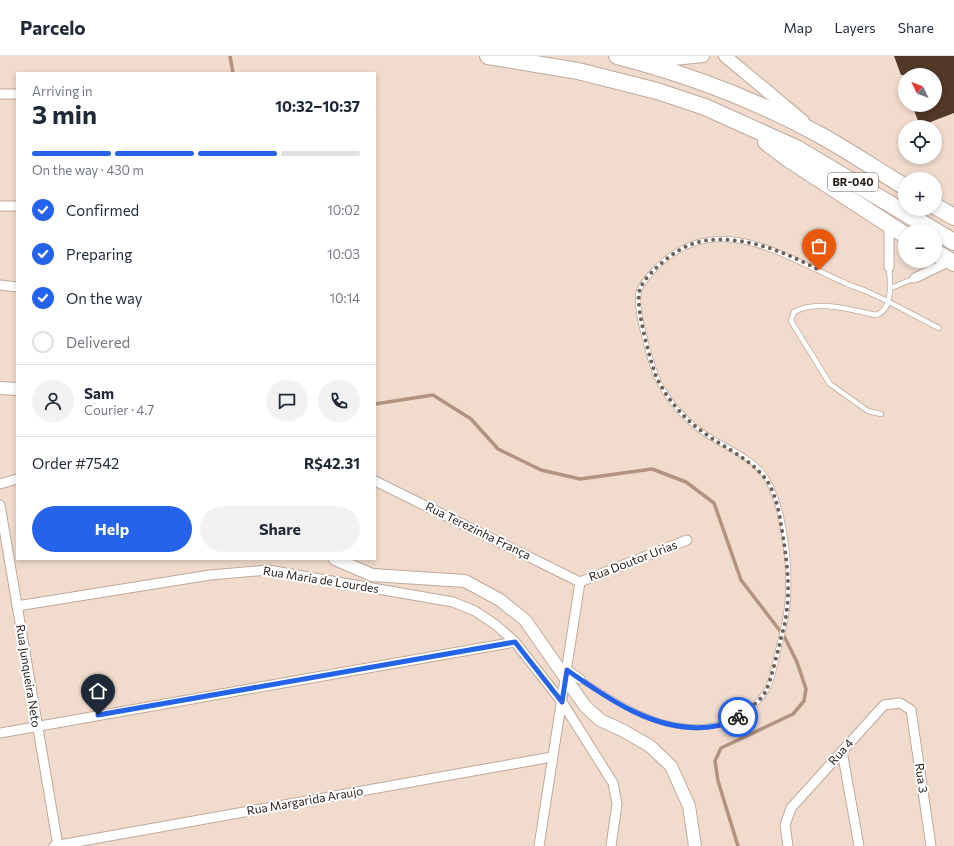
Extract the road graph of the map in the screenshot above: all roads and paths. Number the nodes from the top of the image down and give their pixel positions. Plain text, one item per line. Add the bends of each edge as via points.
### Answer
1 (488, 56) edge
2 (617, 56) edge
3 (703, 56) edge
4 (725, 56) edge
5 (640, 62) junction
6 (0, 94) edge
7 (16, 94) edge
8 (750, 128) junction
9 (820, 135) junction
10 (898, 183) edge
11 (0, 206) edge
12 (16, 206) edge
13 (942, 210) edge
14 (954, 217) edge
15 (889, 226) junction
16 (898, 231) edge
17 (954, 242) edge
18 (942, 256) edge
19 (952, 262) edge
20 (888, 267) joint
21 (915, 278) joint
22 (0, 285) edge
23 (16, 287) edge
24 (891, 288) junction
25 (888, 303) junction
26 (939, 328) dead end
27 (0, 388) edge
28 (16, 389) edge
29 (881, 414) dead end
30 (16, 479) edge
31 (376, 481) edge
32 (0, 484) edge
33 (0, 505) edge
34 (687, 540) dead end
35 (337, 560) edge
36 (580, 582) junction
37 (17, 606) junction
38 (515, 642) junction
39 (567, 674) junction
40 (580, 679) joint
41 (562, 702) junction
42 (911, 710) joint
43 (37, 726) junction
44 (0, 733) edge
45 (842, 751) junction
46 (552, 757) junction
47 (57, 846) edge
48 (539, 846) edge
49 (611, 846) edge
50 (695, 846) edge
51 (788, 846) edge
52 (859, 846) edge
53 (931, 846) edge

1 - 8 highway, BR-040 via 578,71 657,91 705,107
2 - 5 highway, BR-040
3 - 5 street
4 - 9 street
5 - 9 highway, BR-040 via 726,91
6 - 7 street
8 - 15 highway via 787,158
8 - 17 highway, BR-040 via 796,148
9 - 10 highway, BR-040
11 - 12 street
13 - 14 highway
15 - 16 highway
15 - 20 street
18 - 19 highway
19 - 21 street
20 - 24 lane
21 - 24 lane
22 - 23 street
24 - 25 lane
25 - 26 lane
25 - 29 lane via 885,310 876,315 815,306 802,308 794,312 791,321 830,384 868,410
25 - 40 lane via 761,245 730,240 703,240 683,247 665,259 648,276 639,291 641,322 656,375 669,399 682,415 703,433 751,463 767,479 778,506 786,551 786,615 773,672 765,692 735,720 718,726 686,728 663,723 622,706
27 - 28 street
30 - 32 street
31 - 36 street, Rua Terezinha França
33 - 37 street, Rua Junqueira Neto
34 - 36 street, Rua Doutor Urias
35 - 39 street via 372,575 465,580 500,600 525,620
36 - 39 street, Rua Doutor Urias
37 - 38 street, Rua Maria de Lourdes via 210,575 268,570 453,602 475,611
37 - 43 street, Rua Junqueira Neto
38 - 41 street, Rua Maria de Lourdes
38 - 43 street
39 - 40 street
39 - 41 street, Rua Doutor Urias
39 - 50 street via 585,706 600,720 650,746 671,766 689,806
41 - 46 street, Rua Doutor Urias
41 - 49 street, Rua Maria de Lourdes via 613,783 617,804
42 - 45 street, Rua 4 via 900,703 884,706
42 - 53 street, Rua 3
43 - 44 street
43 - 47 street, Rua Junqueira Neto
45 - 51 street, Rua 4 via 791,808 785,825
45 - 52 street
46 - 47 street, Rua Margarida Araujo
46 - 48 street, Rua Doutor Urias

